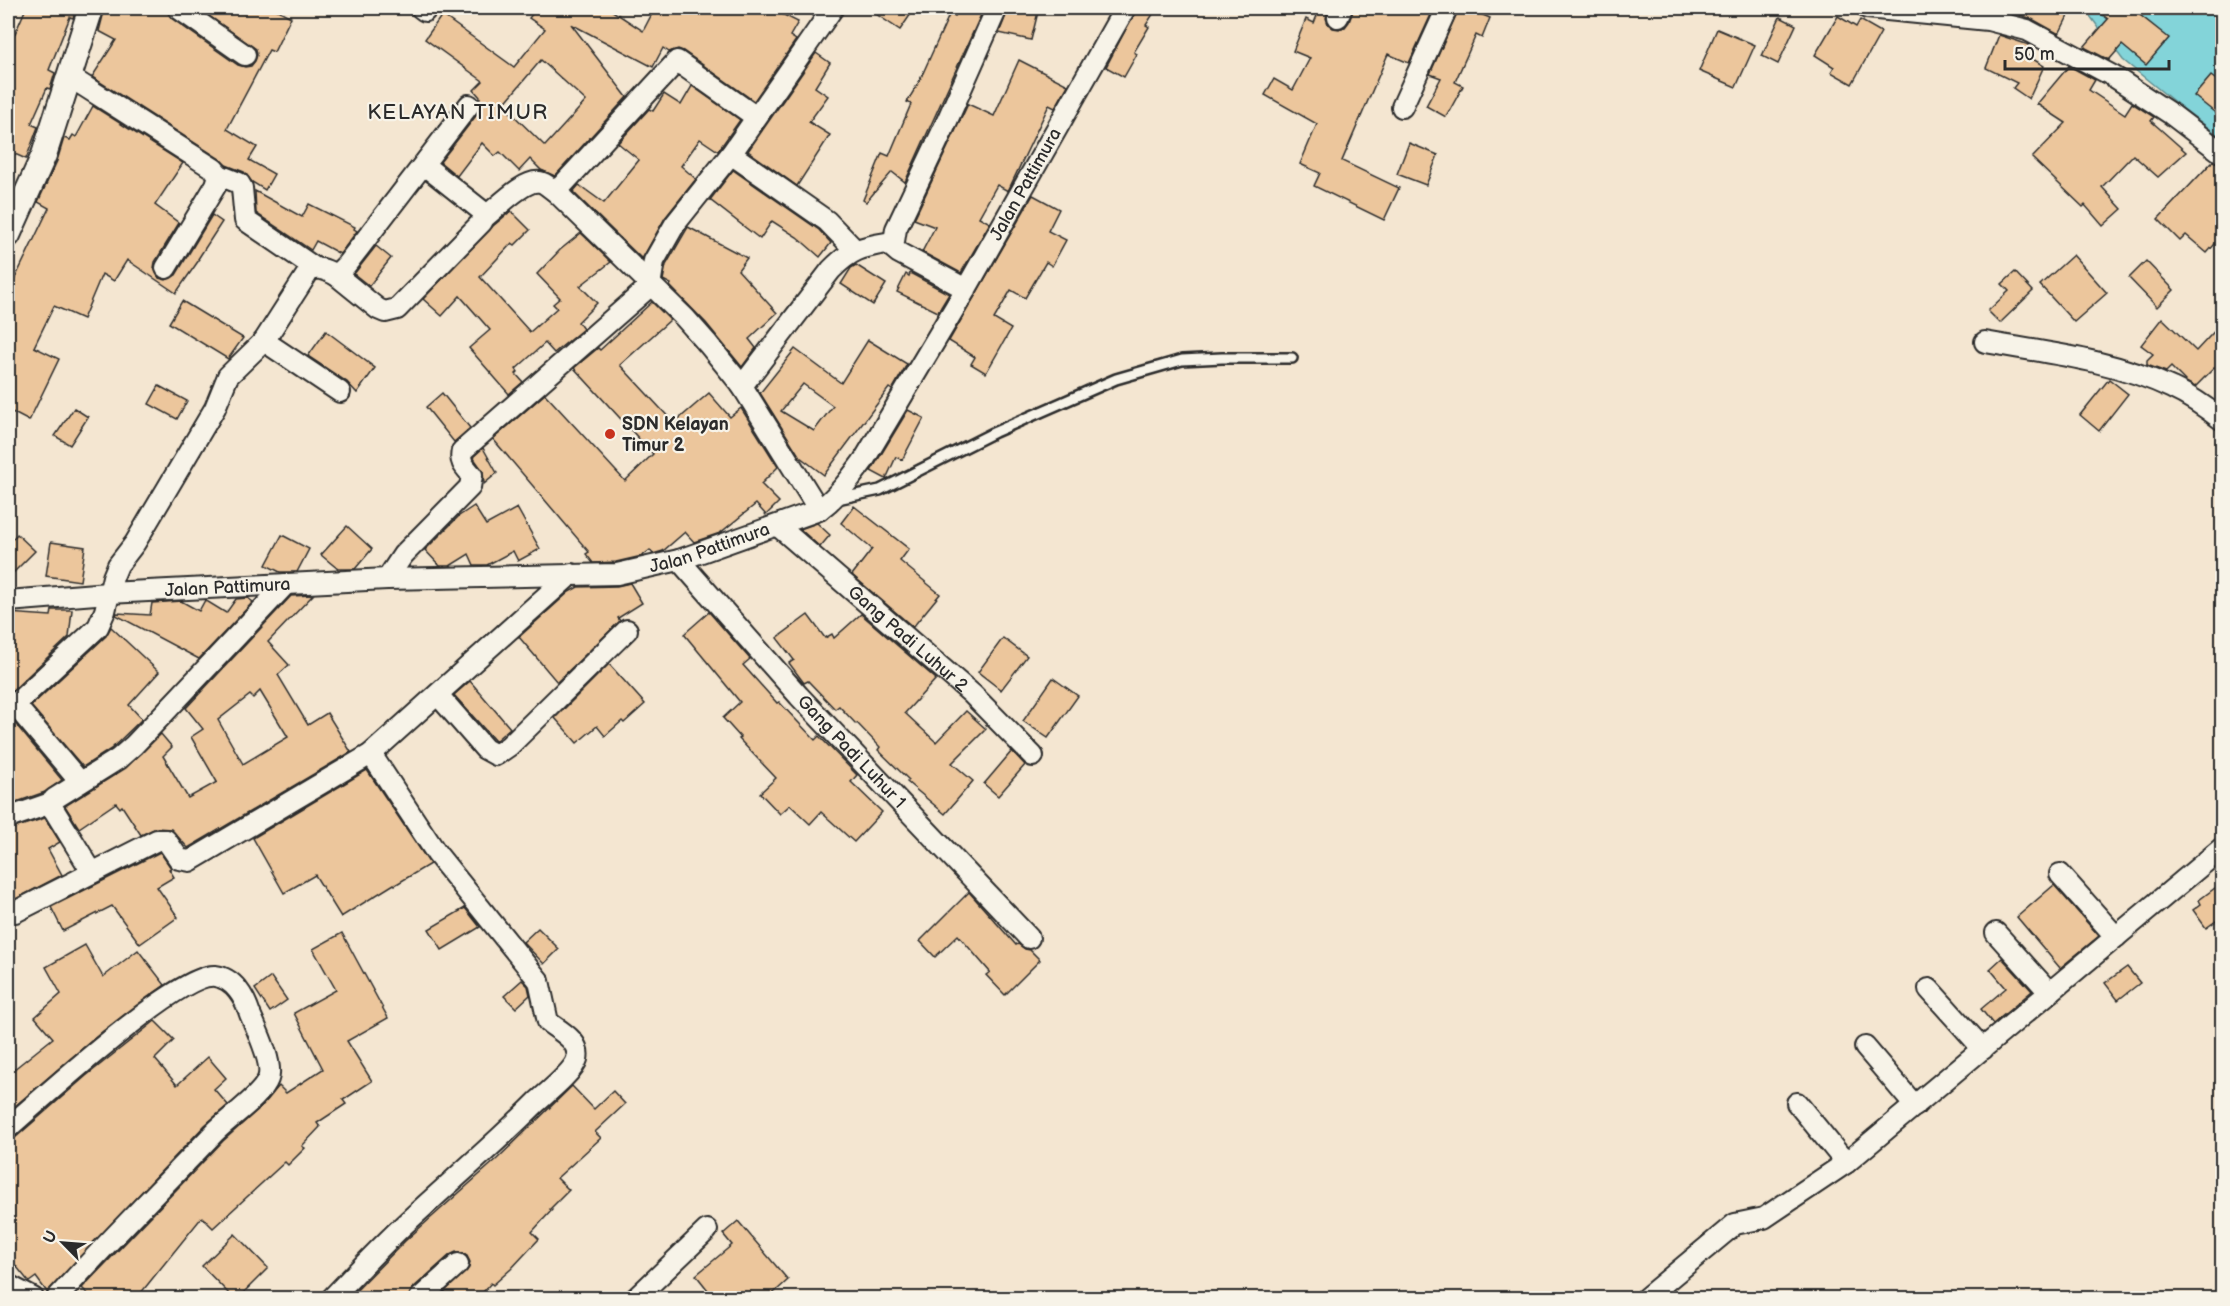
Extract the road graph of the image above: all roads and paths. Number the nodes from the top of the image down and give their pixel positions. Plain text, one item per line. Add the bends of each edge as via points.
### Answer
1 (91, 8) edge
2 (178, 8) edge
3 (833, 8) edge
4 (997, 8) edge
5 (1125, 8) edge
6 (1447, 8) edge
7 (1867, 8) edge
8 (245, 55) dead end
9 (70, 77) junction
10 (469, 105) dead end
11 (1402, 107) dead end
12 (756, 117) junction
13 (2223, 153) edge
14 (731, 154) junction
15 (424, 165) junction
16 (219, 175) junction
17 (556, 192) junction
18 (485, 218) junction
19 (8, 235) edge
20 (893, 242) junction
21 (855, 250) junction
22 (166, 268) dead end
23 (315, 268) junction
24 (336, 275) junction
25 (650, 286) junction
26 (966, 289) junction
27 (264, 341) junction
28 (1985, 342) dead end
29 (1292, 358) dead end
30 (742, 386) junction
31 (340, 392) dead end
32 (2223, 420) edge
33 (826, 505) junction
34 (778, 526) junction
35 (679, 560) junction
36 (571, 574) junction
37 (387, 579) junction
38 (286, 584) junction
39 (108, 594) junction
40 (8, 601) edge
41 (627, 630) dead end
42 (438, 695) junction
43 (12, 709) edge
44 (371, 754) junction
45 (1033, 756) dead end
46 (80, 782) junction
47 (51, 803) junction
48 (8, 818) edge
49 (2223, 848) edge
50 (92, 872) junction
51 (2060, 874) dead end
52 (15, 912) dead end
53 (1996, 933) dead end
54 (2116, 937) junction
55 (1029, 938) dead end
56 (1929, 989) dead end
57 (2050, 993) junction
58 (1864, 1047) dead end
59 (1983, 1049) junction
60 (1797, 1102) dead end
61 (1915, 1106) junction
62 (8, 1128) edge
63 (1846, 1163) junction
64 (707, 1230) dead end
65 (458, 1264) dead end
66 (8, 1285) edge
67 (33, 1299) edge
68 (57, 1299) edge
69 (332, 1299) edge
70 (420, 1299) edge
71 (636, 1299) edge
72 (1646, 1299) edge

1 - 9 street
2 - 8 street
3 - 12 street
4 - 20 street
5 - 26 street, Jalan Pattimura
6 - 11 street
7 - 13 street via 1988,20 2027,30 2113,76
9 - 16 street
9 - 19 street via 44,156
10 - 15 street
12 - 14 street
12 - 17 street via 677,61
14 - 21 street via 827,221
14 - 25 street via 675,224 654,261
15 - 18 street via 482,211
15 - 24 street
16 - 22 street
16 - 23 street via 242,188 245,220
17 - 18 street via 543,182 526,184
17 - 25 street
18 - 24 street via 390,312 378,309
20 - 21 street
20 - 26 street via 899,253
21 - 30 street via 831,270
23 - 24 street
23 - 27 street via 309,271
25 - 30 street via 685,318
25 - 37 street via 462,451 460,458 472,475 470,488 403,555
26 - 33 street, Jalan Pattimura via 864,460
27 - 31 street
27 - 39 street via 228,376 215,408 118,565
28 - 32 street via 2072,357 2142,375 2174,388
29 - 33 lane via 1182,360 1116,379 995,432 880,490
30 - 33 street
33 - 34 street, Jalan Pattimura
34 - 35 street, Jalan Pattimura
34 - 45 street, Gang Padi Luhur 2 via 972,694
35 - 36 street, Jalan Pattimura via 617,574
35 - 55 street, Gang Padi Luhur 1 via 807,704
36 - 37 street, Jalan Pattimura
36 - 42 street
37 - 38 street, Jalan Pattimura
38 - 39 street, Jalan Pattimura
38 - 46 street via 134,744 118,759
39 - 40 street, Jalan Pattimura
39 - 43 street via 98,627
41 - 42 street via 496,755 485,749
42 - 44 street
43 - 46 street
44 - 50 street via 190,861 179,859 163,838
44 - 69 street via 437,854 539,981 548,1022 570,1038 578,1057 529,1111 403,1225
46 - 47 street
47 - 48 street
47 - 50 street
49 - 54 street
50 - 52 street
51 - 54 street
53 - 57 street
54 - 57 street
56 - 59 street
57 - 59 street
58 - 61 street
59 - 61 street
60 - 63 street
61 - 63 street
62 - 68 street via 162,1000 203,977 226,979 247,1004 269,1064 268,1079
63 - 72 street via 1764,1218 1736,1224
64 - 71 street
65 - 70 street
66 - 67 street

